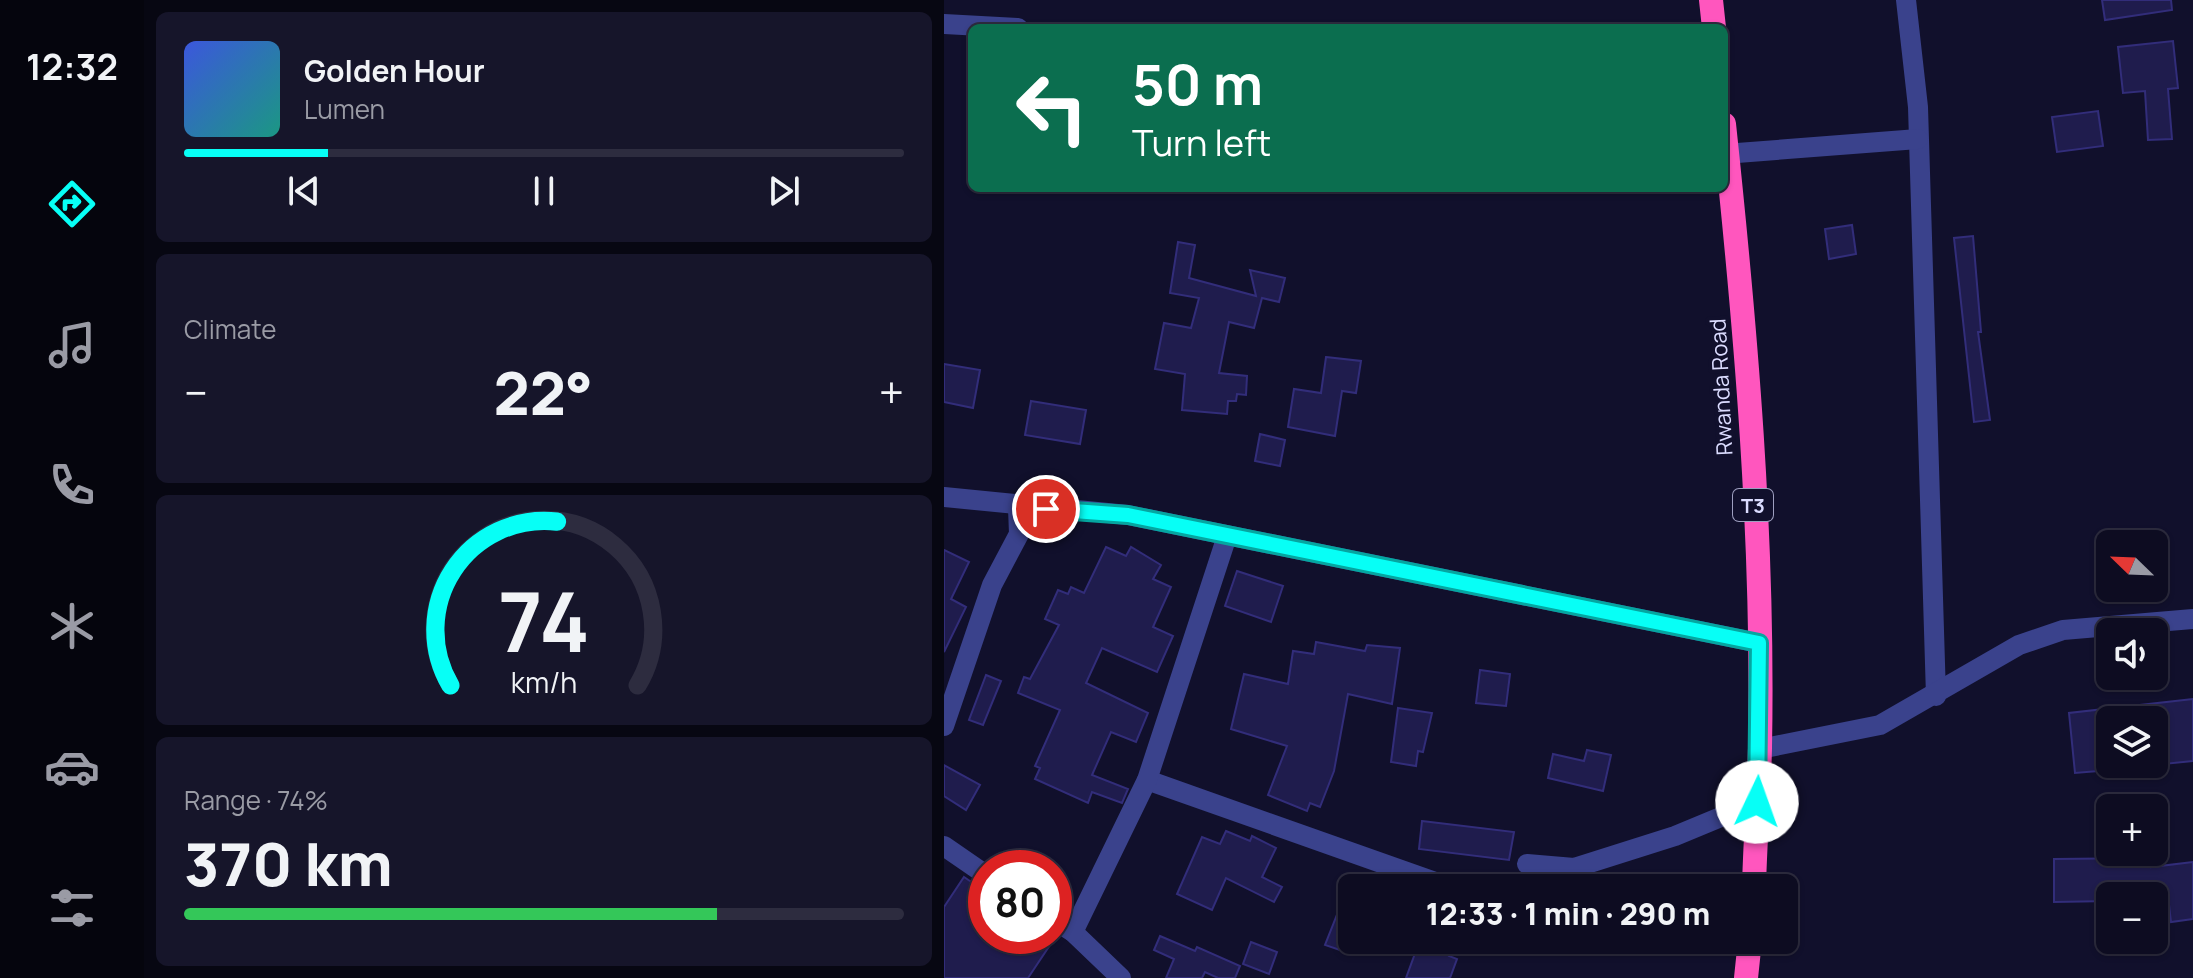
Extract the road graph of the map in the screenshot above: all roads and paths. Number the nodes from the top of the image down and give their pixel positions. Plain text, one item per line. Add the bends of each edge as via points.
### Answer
1 (1711, 0) edge
2 (1906, 0) edge
3 (944, 24) edge
4 (1714, 24) edge
5 (968, 25) edge
6 (1918, 139) junction
7 (1728, 154) edge
8 (1728, 172) edge
9 (944, 497) edge
10 (1018, 507) junction
11 (1227, 536) junction
12 (2193, 619) edge
13 (1759, 643) junction
14 (1936, 696) junction
15 (944, 726) edge
16 (1760, 749) junction
17 (1147, 780) junction
18 (1757, 802) junction
19 (944, 846) edge
20 (968, 863) edge
21 (1527, 864) dead end
22 (1412, 874) edge
23 (1754, 874) edge
24 (1073, 932) joint
25 (1749, 954) edge
26 (1121, 978) edge
27 (1746, 978) edge

1 - 4 highway
2 - 6 street via 1916,66
3 - 5 street
6 - 7 street
6 - 14 street
8 - 13 highway, Rwanda Road / T3 via 1747,345
9 - 10 street
10 - 11 street via 1128,515
10 - 15 street via 1019,534 992,585
11 - 13 street
11 - 17 street
12 - 14 street via 2063,630 2019,645
13 - 16 highway, Rwanda Road / T3
14 - 16 street via 1880,725
16 - 18 highway, Rwanda Road / T3
17 - 22 street
17 - 24 street
18 - 21 street via 1675,836 1574,868
18 - 23 highway, Rwanda Road / T3
19 - 20 street
24 - 26 street
25 - 27 highway

